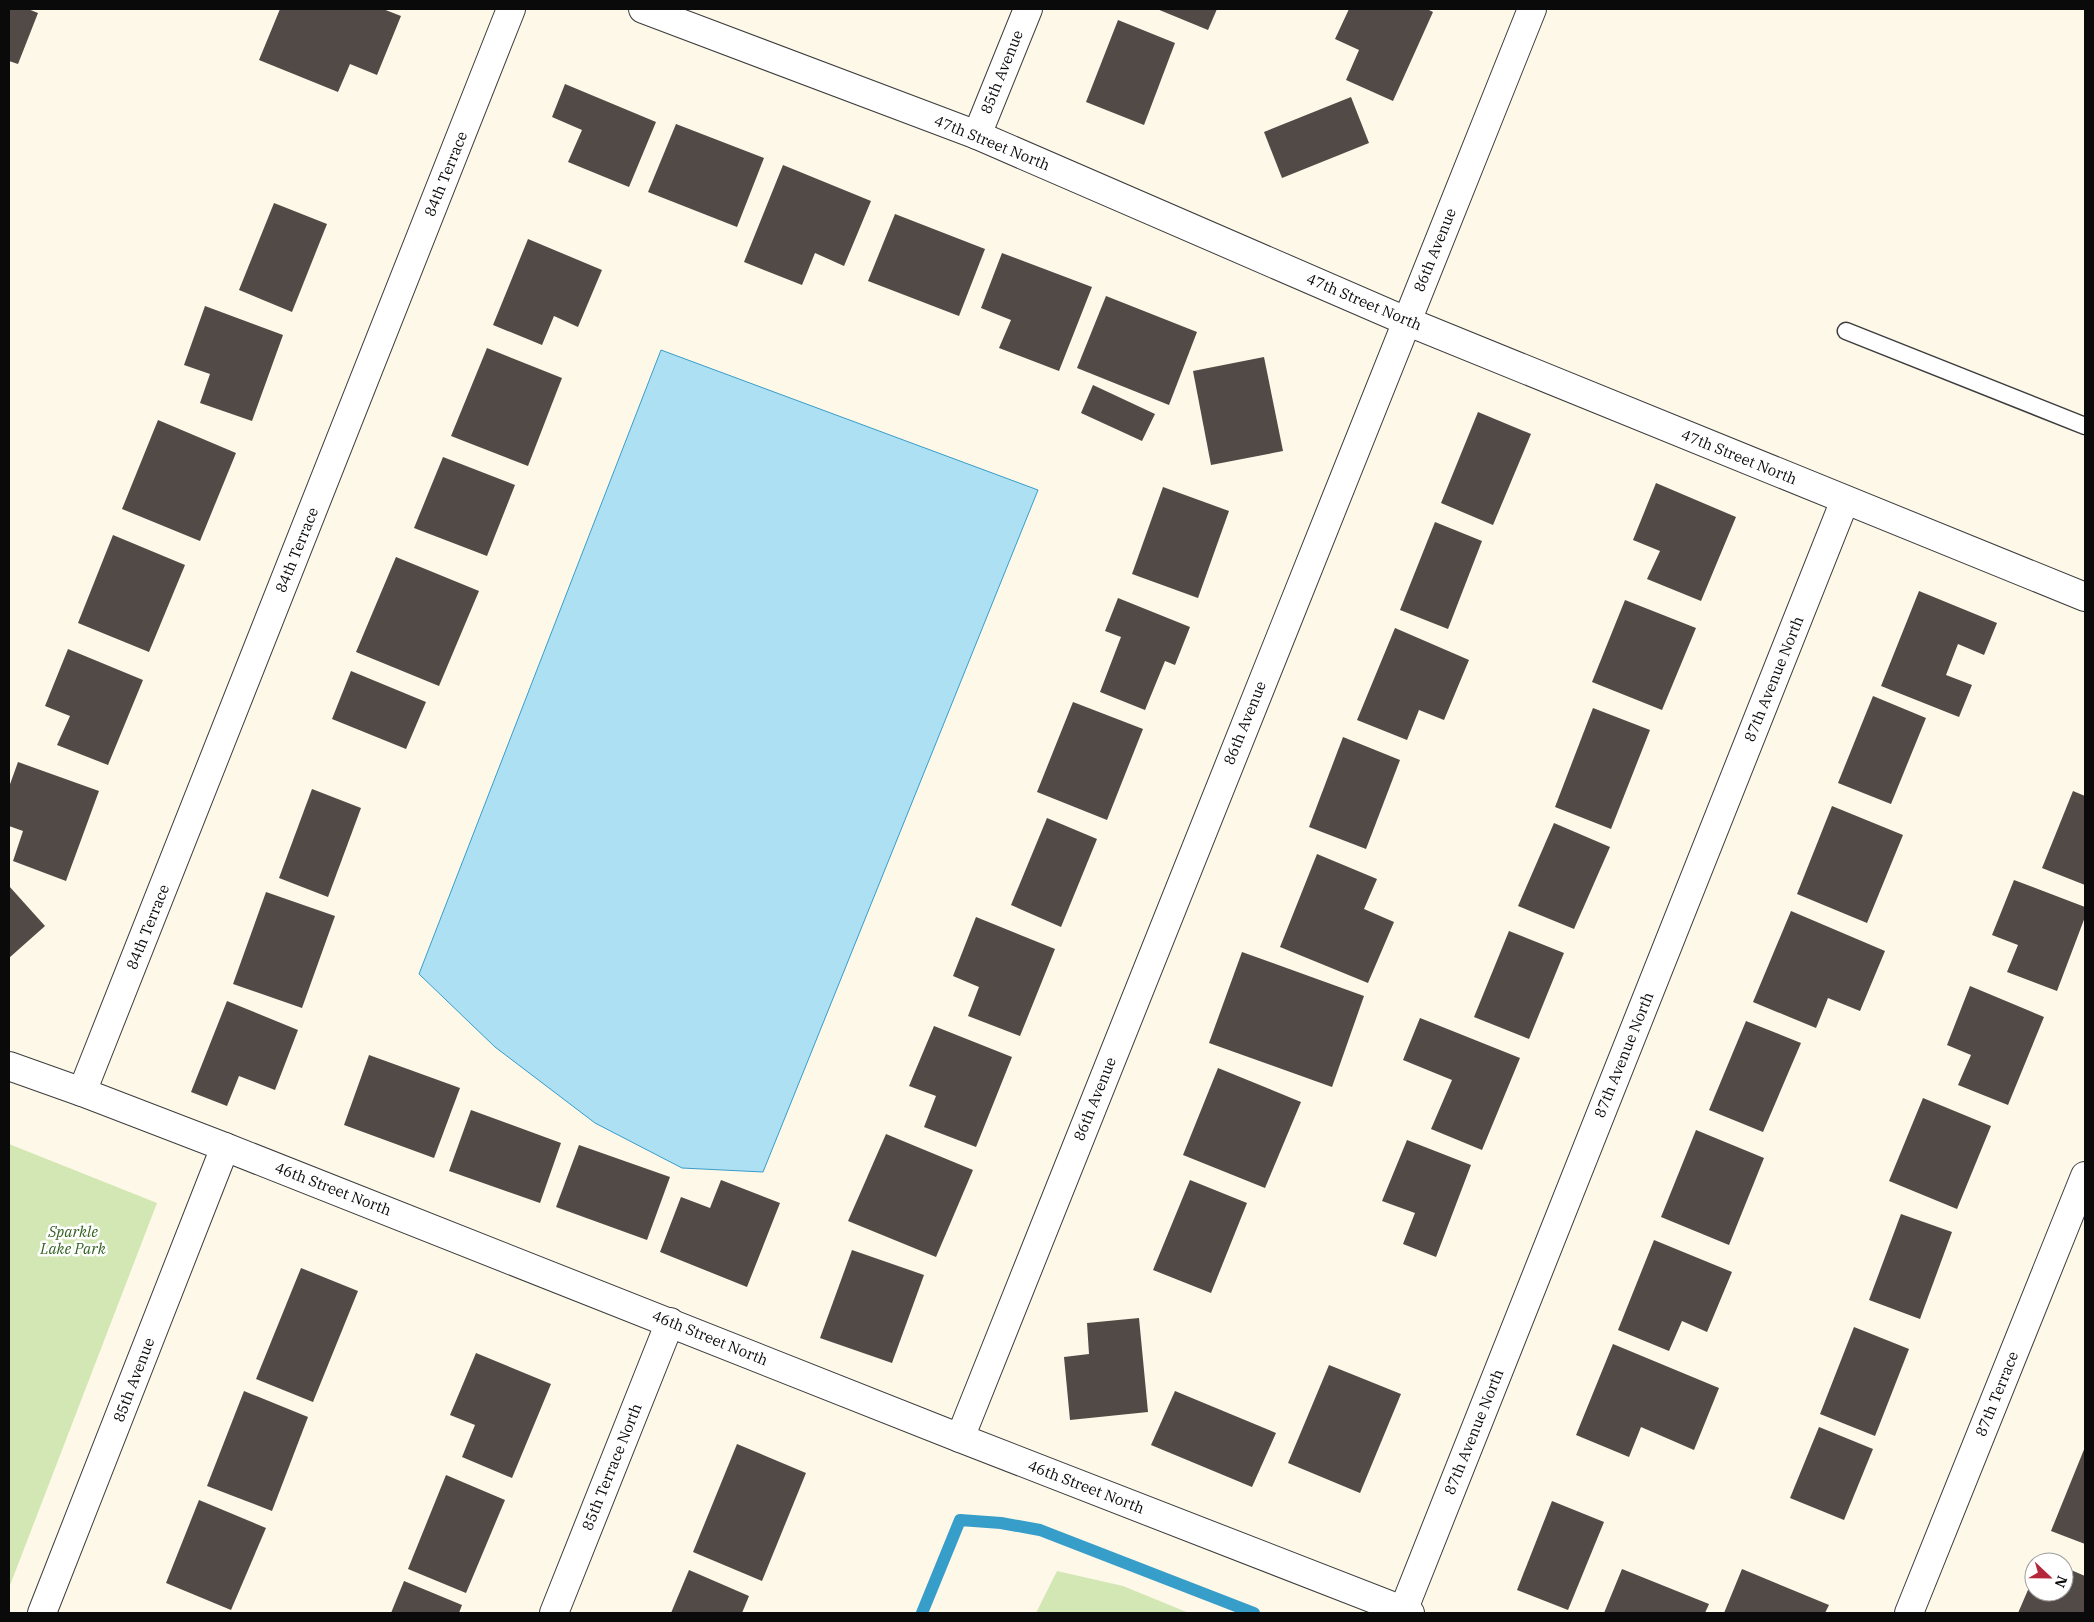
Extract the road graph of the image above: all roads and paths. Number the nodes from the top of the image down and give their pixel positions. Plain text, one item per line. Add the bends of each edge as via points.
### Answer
1 (511, 9) edge
2 (643, 9) edge
3 (1028, 9) edge
4 (1532, 9) edge
5 (977, 135) junction
6 (1406, 321) junction
7 (1846, 331) dead end
8 (2085, 426) edge
9 (1845, 500) junction
10 (2085, 596) edge
11 (9, 1066) edge
12 (82, 1092) junction
13 (226, 1147) junction
14 (2085, 1176) edge
15 (670, 1322) junction
16 (960, 1438) junction
17 (1406, 1612) edge
18 (42, 1613) edge
19 (554, 1613) edge
20 (1909, 1613) edge

1 - 12 street, 84th Terrace
2 - 5 street, 47th Street North
3 - 5 street, 85th Avenue
4 - 6 street, 86th Avenue
5 - 6 street, 47th Street North
6 - 9 street, 47th Street North
6 - 16 street, 86th Avenue
7 - 8 lane
9 - 10 street, 47th Street North
9 - 17 street, 87th Avenue North
11 - 12 street, 46th Street North
12 - 13 street, 46th Street North
13 - 15 street, 46th Street North
13 - 18 street, 85th Avenue
14 - 20 street, 87th Terrace
15 - 16 street, 46th Street North
15 - 19 street, 85th Terrace North
16 - 17 street, 46th Street North

